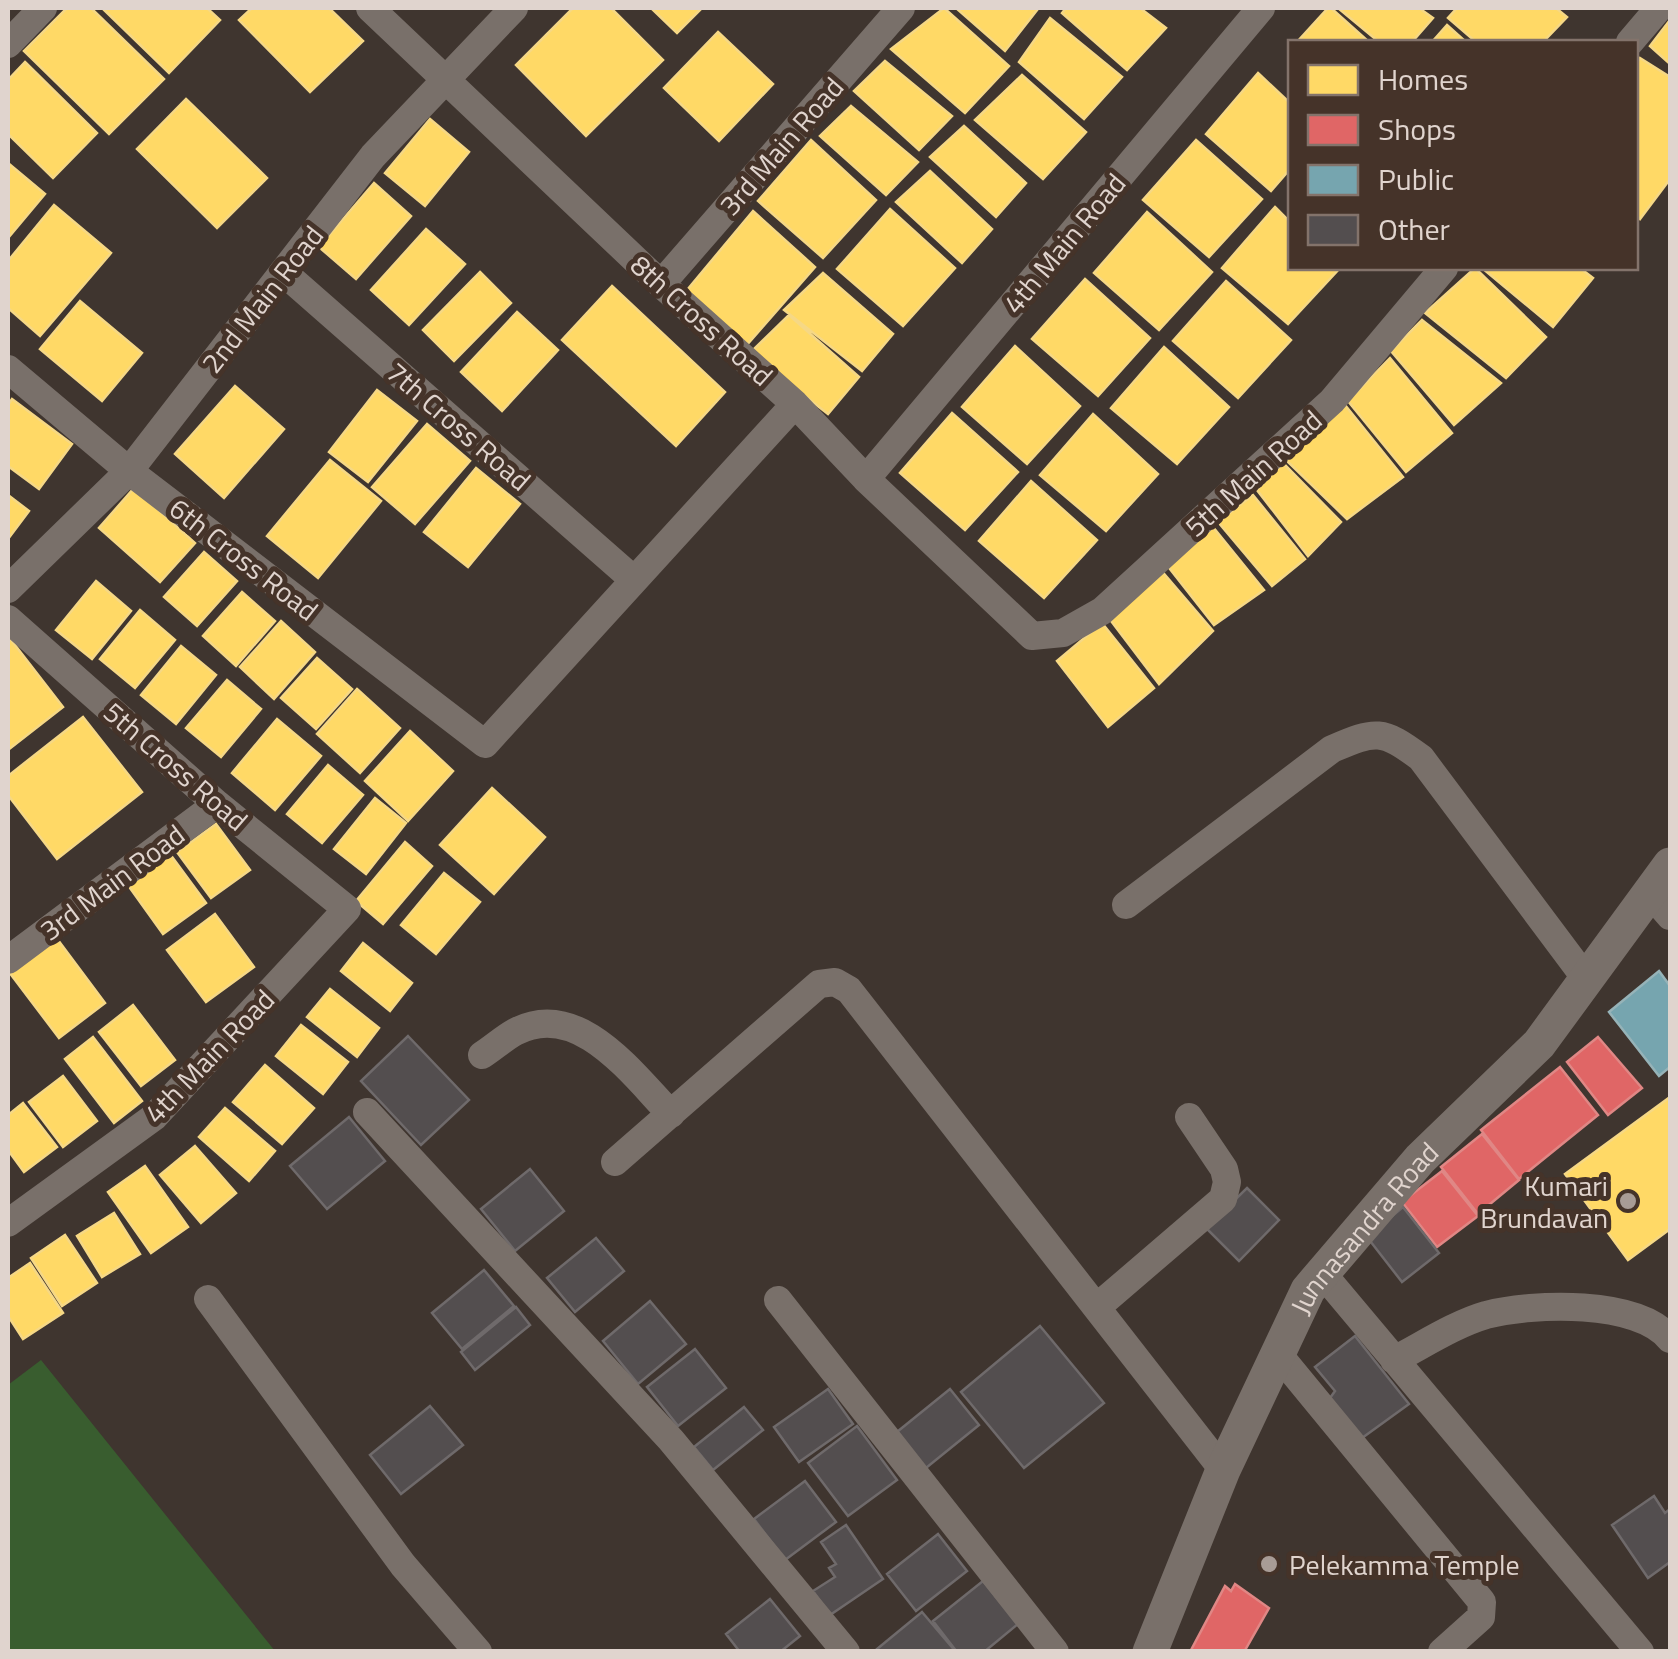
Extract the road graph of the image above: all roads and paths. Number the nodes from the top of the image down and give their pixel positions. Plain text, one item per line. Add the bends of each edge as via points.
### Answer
1 (43, 8) edge
2 (370, 8) edge
3 (514, 8) edge
4 (901, 8) edge
5 (1261, 8) edge
6 (1660, 8) edge
7 (1632, 40) edge
8 (8, 44) edge
9 (445, 78) junction
10 (1442, 270) edge
11 (283, 272) junction
12 (661, 284) junction
13 (8, 369) edge
14 (795, 404) junction
15 (129, 471) junction
16 (866, 479) junction
17 (634, 580) junction
18 (8, 588) edge
19 (8, 619) edge
20 (1032, 636) joint
21 (217, 804) junction
22 (1664, 892) edge
23 (1126, 904) dead end
24 (346, 910) joint
25 (8, 960) edge
26 (1587, 980) junction
27 (482, 1055) dead end
28 (367, 1112) dead end
29 (670, 1114) junction
30 (1188, 1117) dead end
31 (615, 1162) dead end
32 (8, 1222) edge
33 (1322, 1274) junction
34 (208, 1299) dead end
35 (778, 1300) dead end
36 (1097, 1307) junction
37 (1670, 1340) edge
38 (1278, 1354) junction
39 (1394, 1360) junction
40 (1224, 1470) junction
41 (478, 1652) edge
42 (846, 1652) edge
43 (1055, 1652) edge
44 (1150, 1652) edge
45 (1442, 1652) edge
46 (1640, 1652) edge

1 - 8 street
2 - 9 street, 8th Cross Road
3 - 9 street, 2nd Main Road
4 - 12 street, 3rd Main Road
5 - 16 street, 4th Main Road
6 - 7 street
9 - 11 street, 2nd Main Road via 373,156
9 - 12 street, 8th Cross Road
10 - 20 street, 5th Main Road via 1332,401 1102,611 1063,633
11 - 15 street, 2nd Main Road
11 - 17 street, 7th Cross Road
12 - 14 street, 8th Cross Road
13 - 15 street, 6th Cross Road
14 - 16 street, 8th Cross Road
14 - 17 street
15 - 17 street, 6th Cross Road via 485,744
15 - 18 street, 2nd Main Road
16 - 20 street, 8th Cross Road
19 - 21 street, 5th Cross Road
21 - 24 street, 5th Cross Road
21 - 25 street, 3rd Main Road
22 - 26 street, Junnasandra Road
23 - 26 street via 1332,749 1366,735 1392,736 1421,758
24 - 32 street, 4th Main Road via 154,1117
26 - 33 street, Junnasandra Road via 1539,1044 1420,1159
27 - 29 street via 518,1030 553,1024 577,1029 610,1051
28 - 42 street via 671,1440
29 - 31 street
29 - 36 street via 819,984 836,982 849,990
30 - 36 street via 1224,1169 1222,1199
33 - 38 street, Junnasandra Road
33 - 39 street
34 - 41 street via 403,1565
35 - 43 street
36 - 40 street
37 - 39 street via 1660,1326 1628,1312 1539,1308 1484,1316
38 - 40 street, Junnasandra Road
38 - 45 street via 1482,1602 1481,1616
39 - 46 street
40 - 44 street, Junnasandra Road

